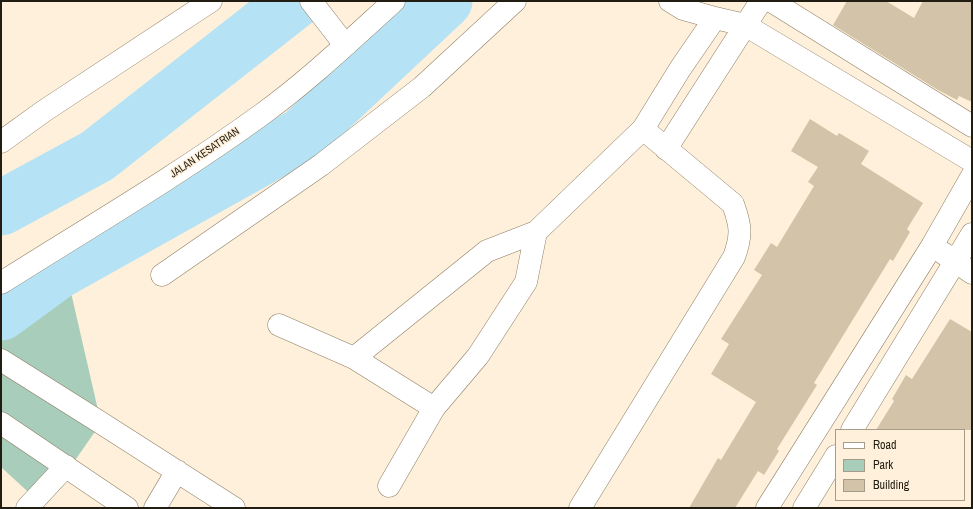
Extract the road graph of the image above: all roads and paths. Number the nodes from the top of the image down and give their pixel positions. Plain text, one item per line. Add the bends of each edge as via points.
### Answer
1 (211, 1) edge
2 (311, 1) edge
3 (394, 1) edge
4 (515, 1) edge
5 (670, 1) edge
6 (761, 1) edge
7 (771, 1) edge
8 (716, 18) junction
9 (745, 25) junction
10 (345, 45) junction
11 (972, 126) edge
12 (643, 129) junction
13 (1, 142) edge
14 (666, 149) junction
15 (972, 161) edge
16 (972, 176) edge
17 (536, 232) junction
18 (972, 234) edge
19 (932, 246) junction
20 (964, 267) edge
21 (162, 275) dead end
22 (1, 283) edge
23 (279, 325) dead end
24 (354, 358) junction
25 (4, 367) edge
26 (434, 408) junction
27 (1, 423) edge
28 (853, 429) edge
29 (835, 458) edge
30 (66, 466) junction
31 (177, 471) junction
32 (788, 473) junction
33 (389, 486) dead end
34 (815, 490) junction
35 (204, 500) edge
36 (26, 508) edge
37 (127, 508) edge
38 (155, 508) edge
39 (234, 508) edge
40 (580, 508) edge
41 (767, 508) edge
42 (804, 508) edge

1 - 13 street
2 - 10 street
3 - 10 street, JALAN KESATRIAN
4 - 21 street via 416,91 321,165
5 - 8 street via 684,9
6 - 9 street
7 - 11 street
8 - 9 street
8 - 12 street via 680,69
9 - 14 street
9 - 15 street
10 - 22 street, JALAN KESATRIAN via 261,114 195,161
12 - 14 street
12 - 17 street
14 - 40 street via 733,204 739,220 740,240 734,257
16 - 19 street
17 - 24 street via 486,251
17 - 26 street via 526,282 478,356
18 - 20 street
19 - 20 street
19 - 32 street
20 - 28 street
23 - 24 street
24 - 26 street
25 - 31 street
26 - 33 street
27 - 30 street
29 - 34 street
30 - 36 street
30 - 37 street
31 - 35 street
31 - 38 street
32 - 34 street
32 - 41 street
34 - 42 street
35 - 39 street

